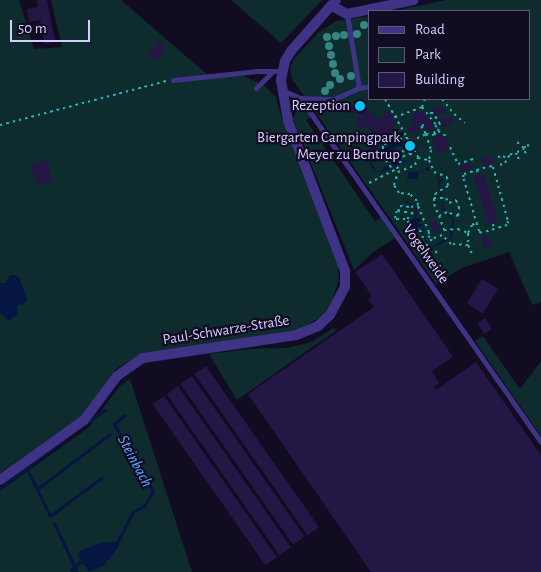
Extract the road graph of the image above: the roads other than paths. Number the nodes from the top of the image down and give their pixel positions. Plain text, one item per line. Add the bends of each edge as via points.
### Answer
1 (414, 0) edge
2 (334, 3) edge
3 (347, 14) junction
4 (278, 71) junction
5 (173, 80) road end
6 (368, 86) edge
7 (256, 88) dead end
8 (359, 88) junction
9 (282, 90) junction
10 (300, 98) junction
11 (541, 442) edge
12 (0, 480) edge

1 - 3 street
2 - 3 street
2 - 4 street, Paul-Schwarze-Straße
3 - 8 lane
4 - 5 lane
4 - 7 lane
4 - 9 street, Paul-Schwarze-Straße
6 - 8 lane
8 - 10 lane via 334,99
9 - 10 lane
9 - 12 street, Paul-Schwarze-Straße via 288,121 345,271 345,287 330,315 318,326 296,335 143,358 117,376 84,420
10 - 11 lane, Vogelweide

